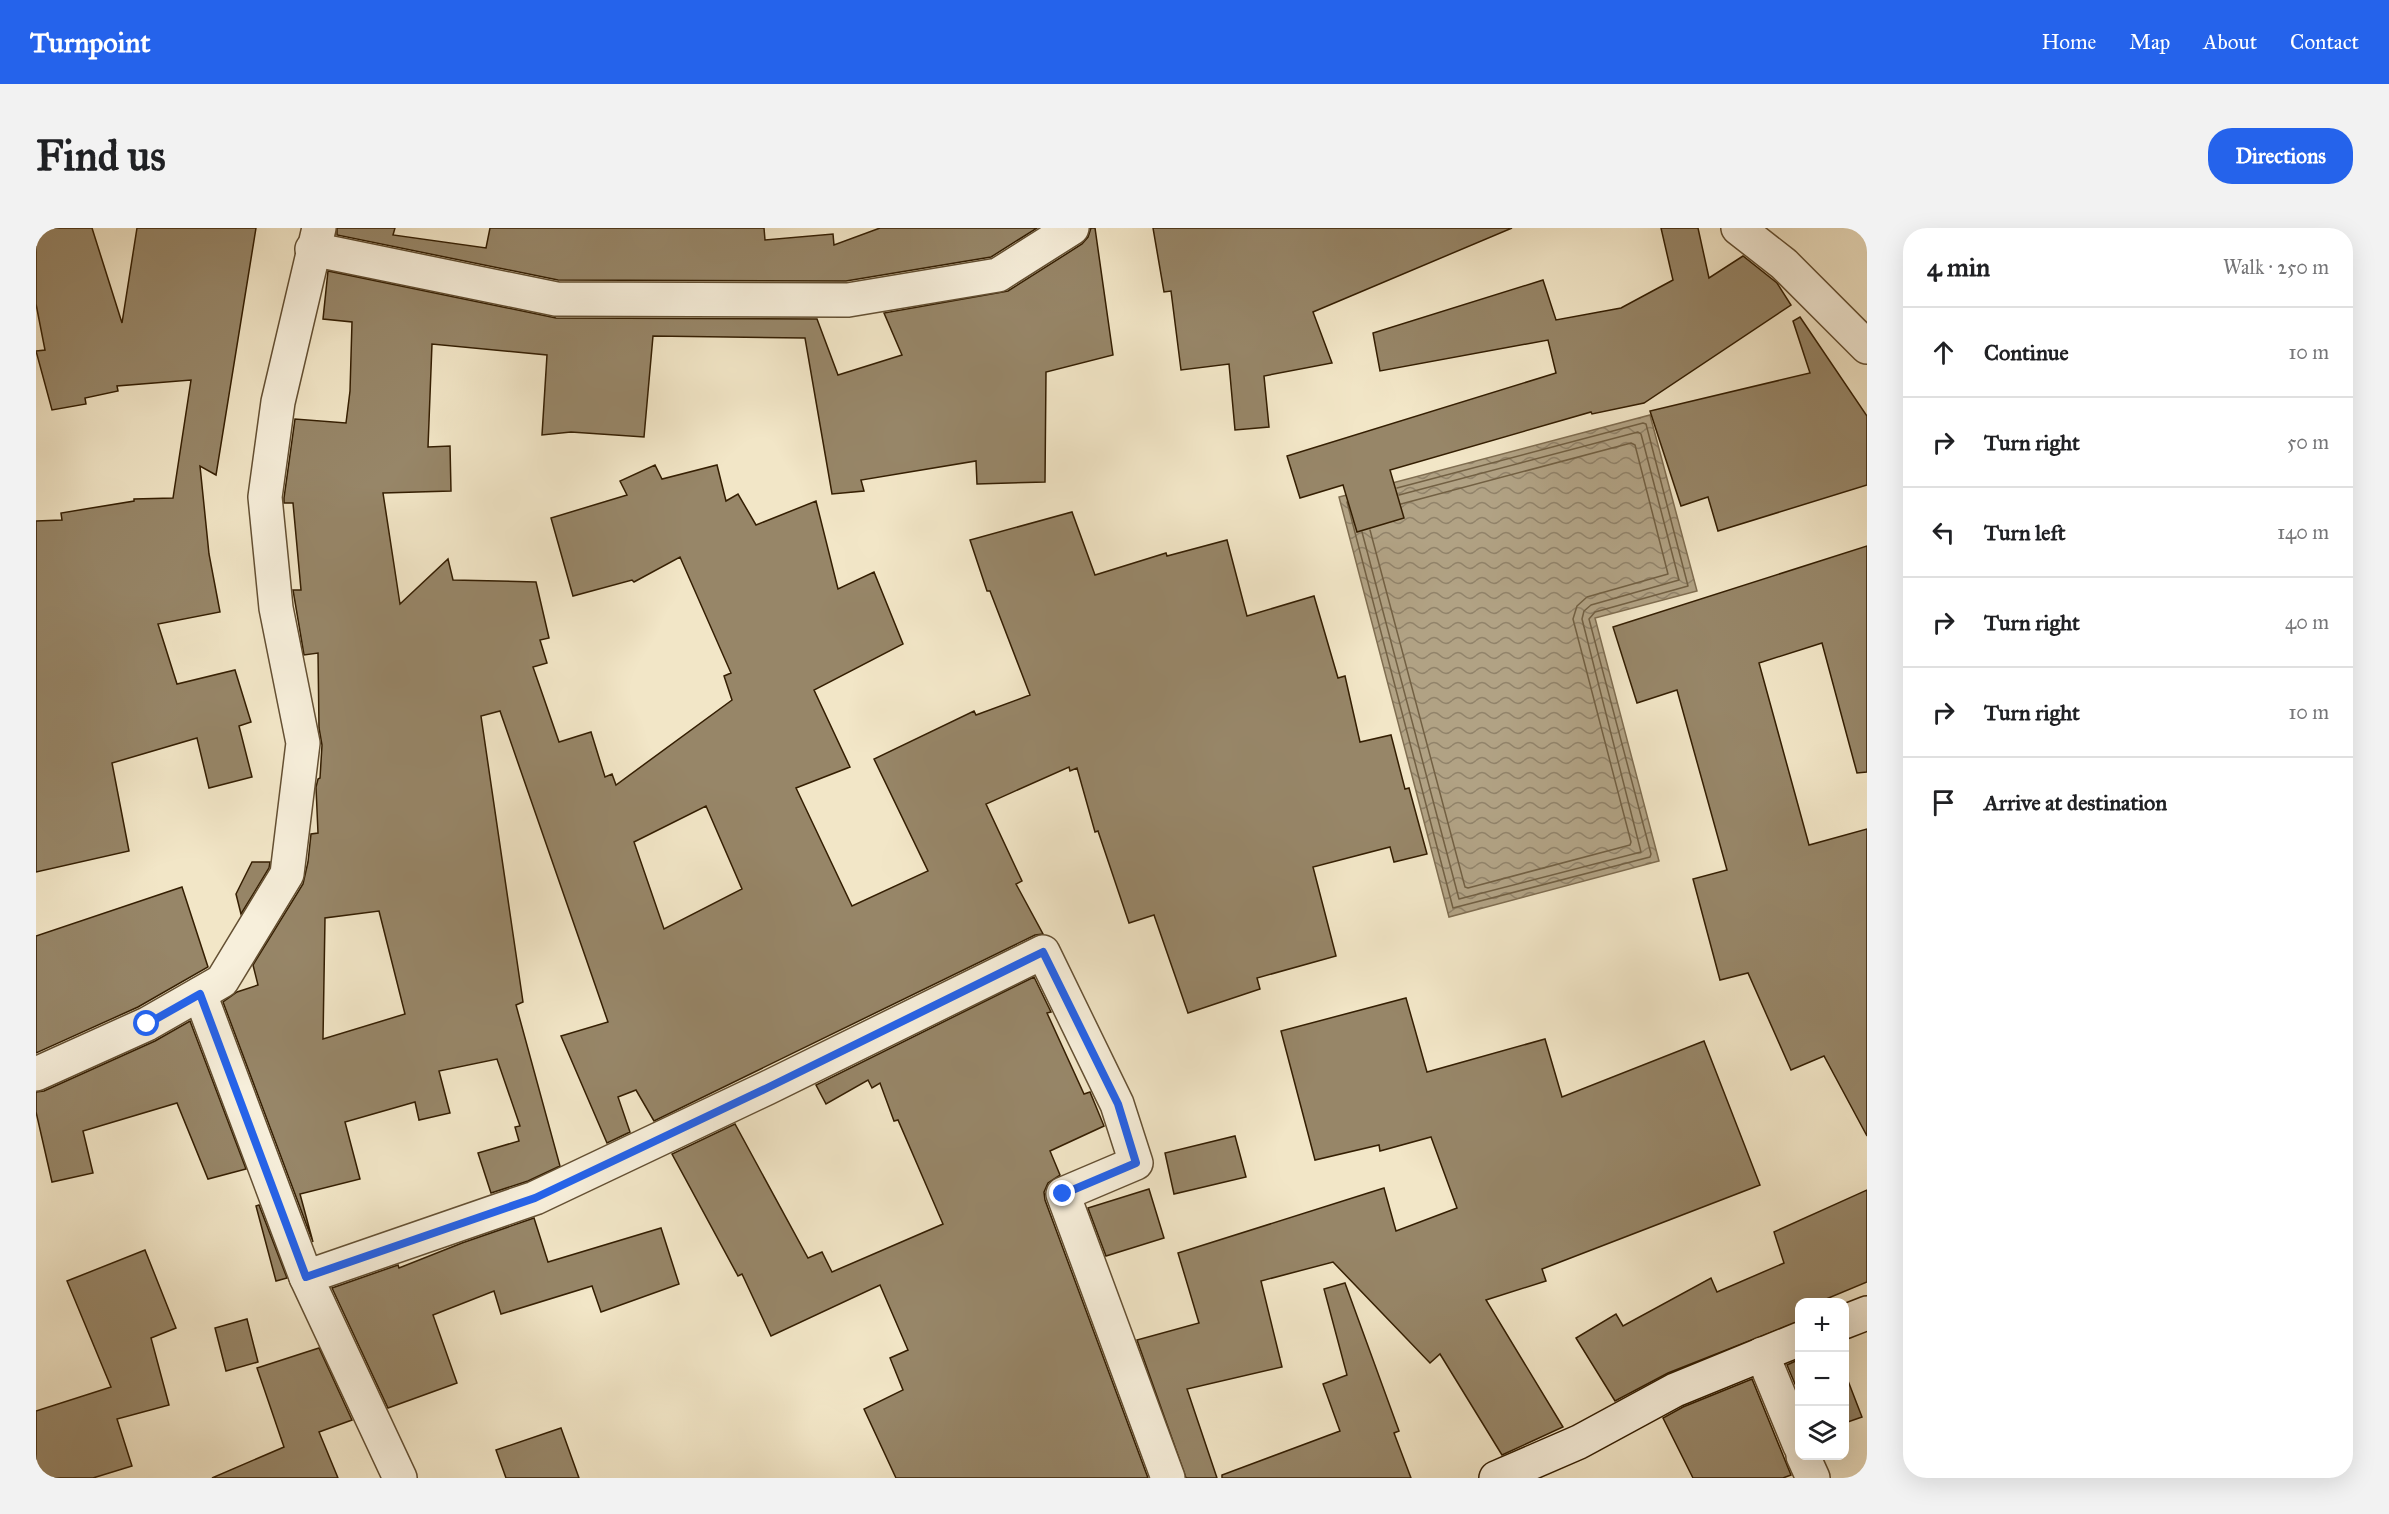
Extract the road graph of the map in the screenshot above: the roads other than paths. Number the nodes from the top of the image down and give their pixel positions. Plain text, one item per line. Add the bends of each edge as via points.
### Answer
1 (1072, 228) edge
2 (1738, 228) edge
3 (316, 238) edge
4 (1867, 347) edge
5 (200, 994) junction
6 (36, 1074) edge
7 (306, 1277) junction
8 (1867, 1313) edge
9 (1849, 1320) edge
10 (1795, 1341) edge
11 (1762, 1354) junction
12 (1795, 1434) edge
13 (1805, 1460) edge
14 (400, 1478) edge
15 (1168, 1478) edge
16 (1496, 1478) edge
17 (1813, 1478) edge

1 - 3 street via 998,275 848,300 556,299
2 - 4 street via 1784,264
3 - 5 street via 278,402 266,496 276,608 303,743 287,874 222,981
5 - 6 street via 147,1024
5 - 7 street
7 - 14 street
7 - 15 street via 535,1198 1043,952 1118,1104 1136,1163 1063,1194
8 - 9 street
10 - 11 street
11 - 12 street
11 - 16 street via 1675,1390 1579,1442
13 - 17 street

